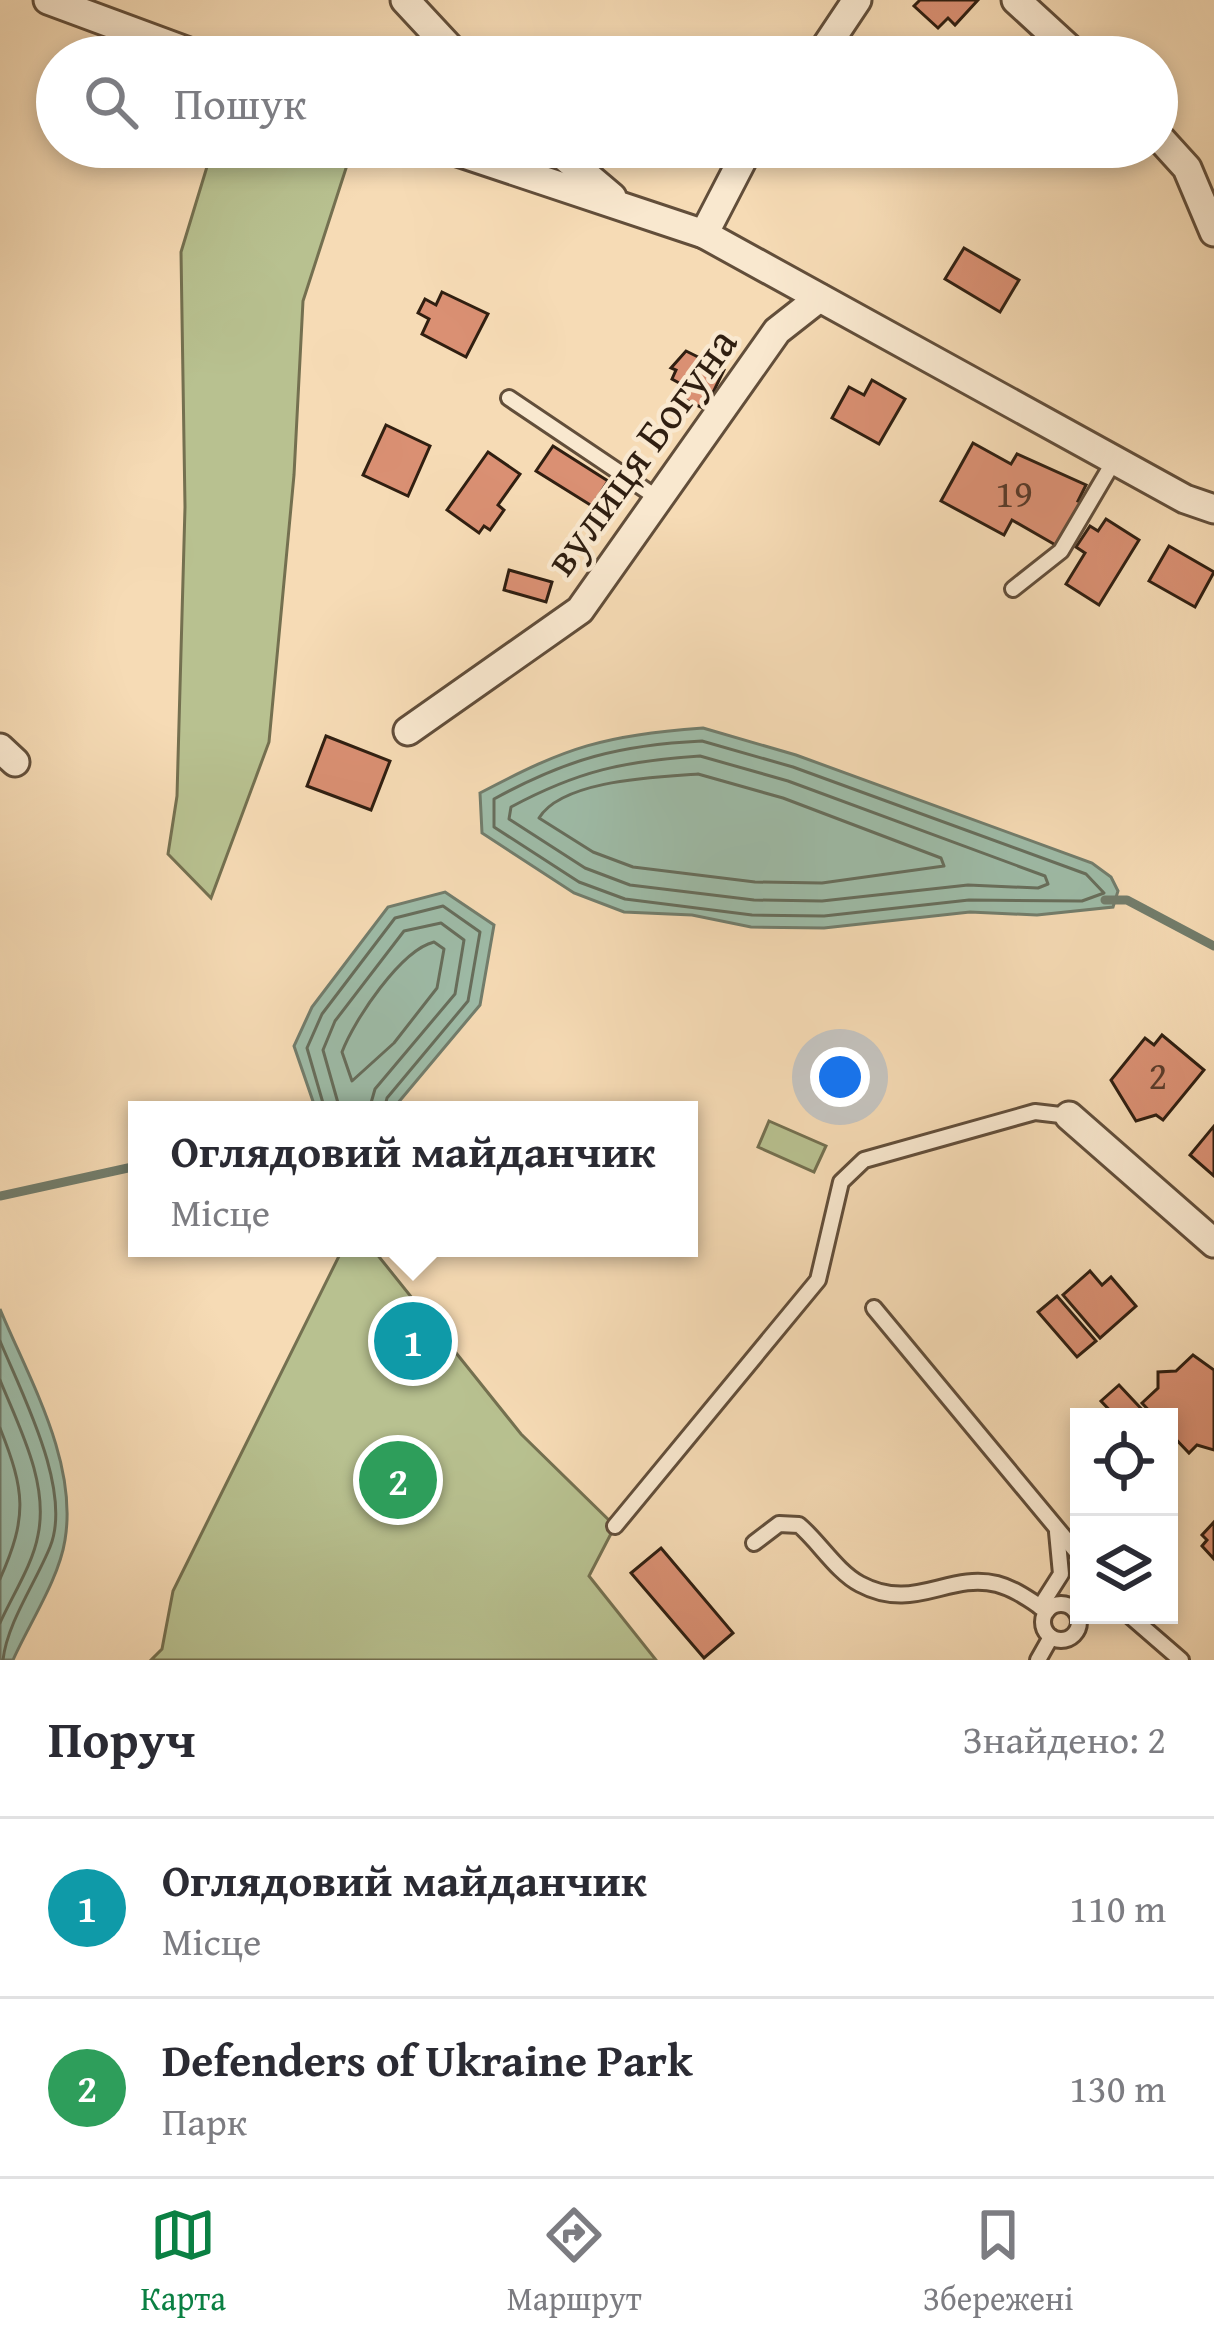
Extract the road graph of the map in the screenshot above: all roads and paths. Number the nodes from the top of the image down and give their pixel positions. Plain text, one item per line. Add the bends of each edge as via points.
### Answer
1 (48, 0) edge
2 (405, 0) edge
3 (857, 0) edge
4 (1016, 0) edge
5 (145, 36) edge
6 (438, 36) edge
7 (833, 36) edge
8 (1055, 36) edge
9 (1178, 158) edge
10 (505, 168) edge
11 (577, 168) edge
12 (738, 168) edge
13 (624, 208) junction
14 (1214, 232) edge
15 (704, 234) junction
16 (818, 298) junction
17 (508, 398) dead end
18 (1114, 461) junction
19 (658, 499) junction
20 (1214, 509) edge
21 (1013, 590) dead end
22 (408, 730) dead end
23 (1069, 1115) joint
24 (1214, 1243) edge
25 (874, 1308) dead end
26 (615, 1526) dead end
27 (1056, 1527) junction
28 (754, 1544) dead end
29 (1070, 1544) edge
30 (1070, 1608) edge
31 (1044, 1609) junction
32 (1076, 1624) edge
33 (1138, 1624) edge
34 (1051, 1637) junction
35 (1038, 1660) edge
36 (1181, 1660) edge

1 - 5 street
2 - 6 street
3 - 7 street
4 - 8 street
9 - 14 street
10 - 13 street
11 - 13 street
12 - 15 street
13 - 15 street
15 - 16 street
16 - 18 street
16 - 19 street, вулиця Богуна via 777,331
17 - 19 lane
18 - 20 street
18 - 21 lane via 1061,550
19 - 22 street, вулиця Богуна via 580,610
23 - 24 street
23 - 26 lane via 1035,1112 864,1160 841,1182 818,1280
25 - 27 lane
27 - 29 lane
27 - 31 lane via 1061,1574
28 - 31 lane via 778,1524 799,1525 856,1583 882,1592 912,1598 967,1582 996,1583
30 - 31 lane
31 - 34 lane
32 - 34 lane via 1074,1636
33 - 36 lane
34 - 35 lane

